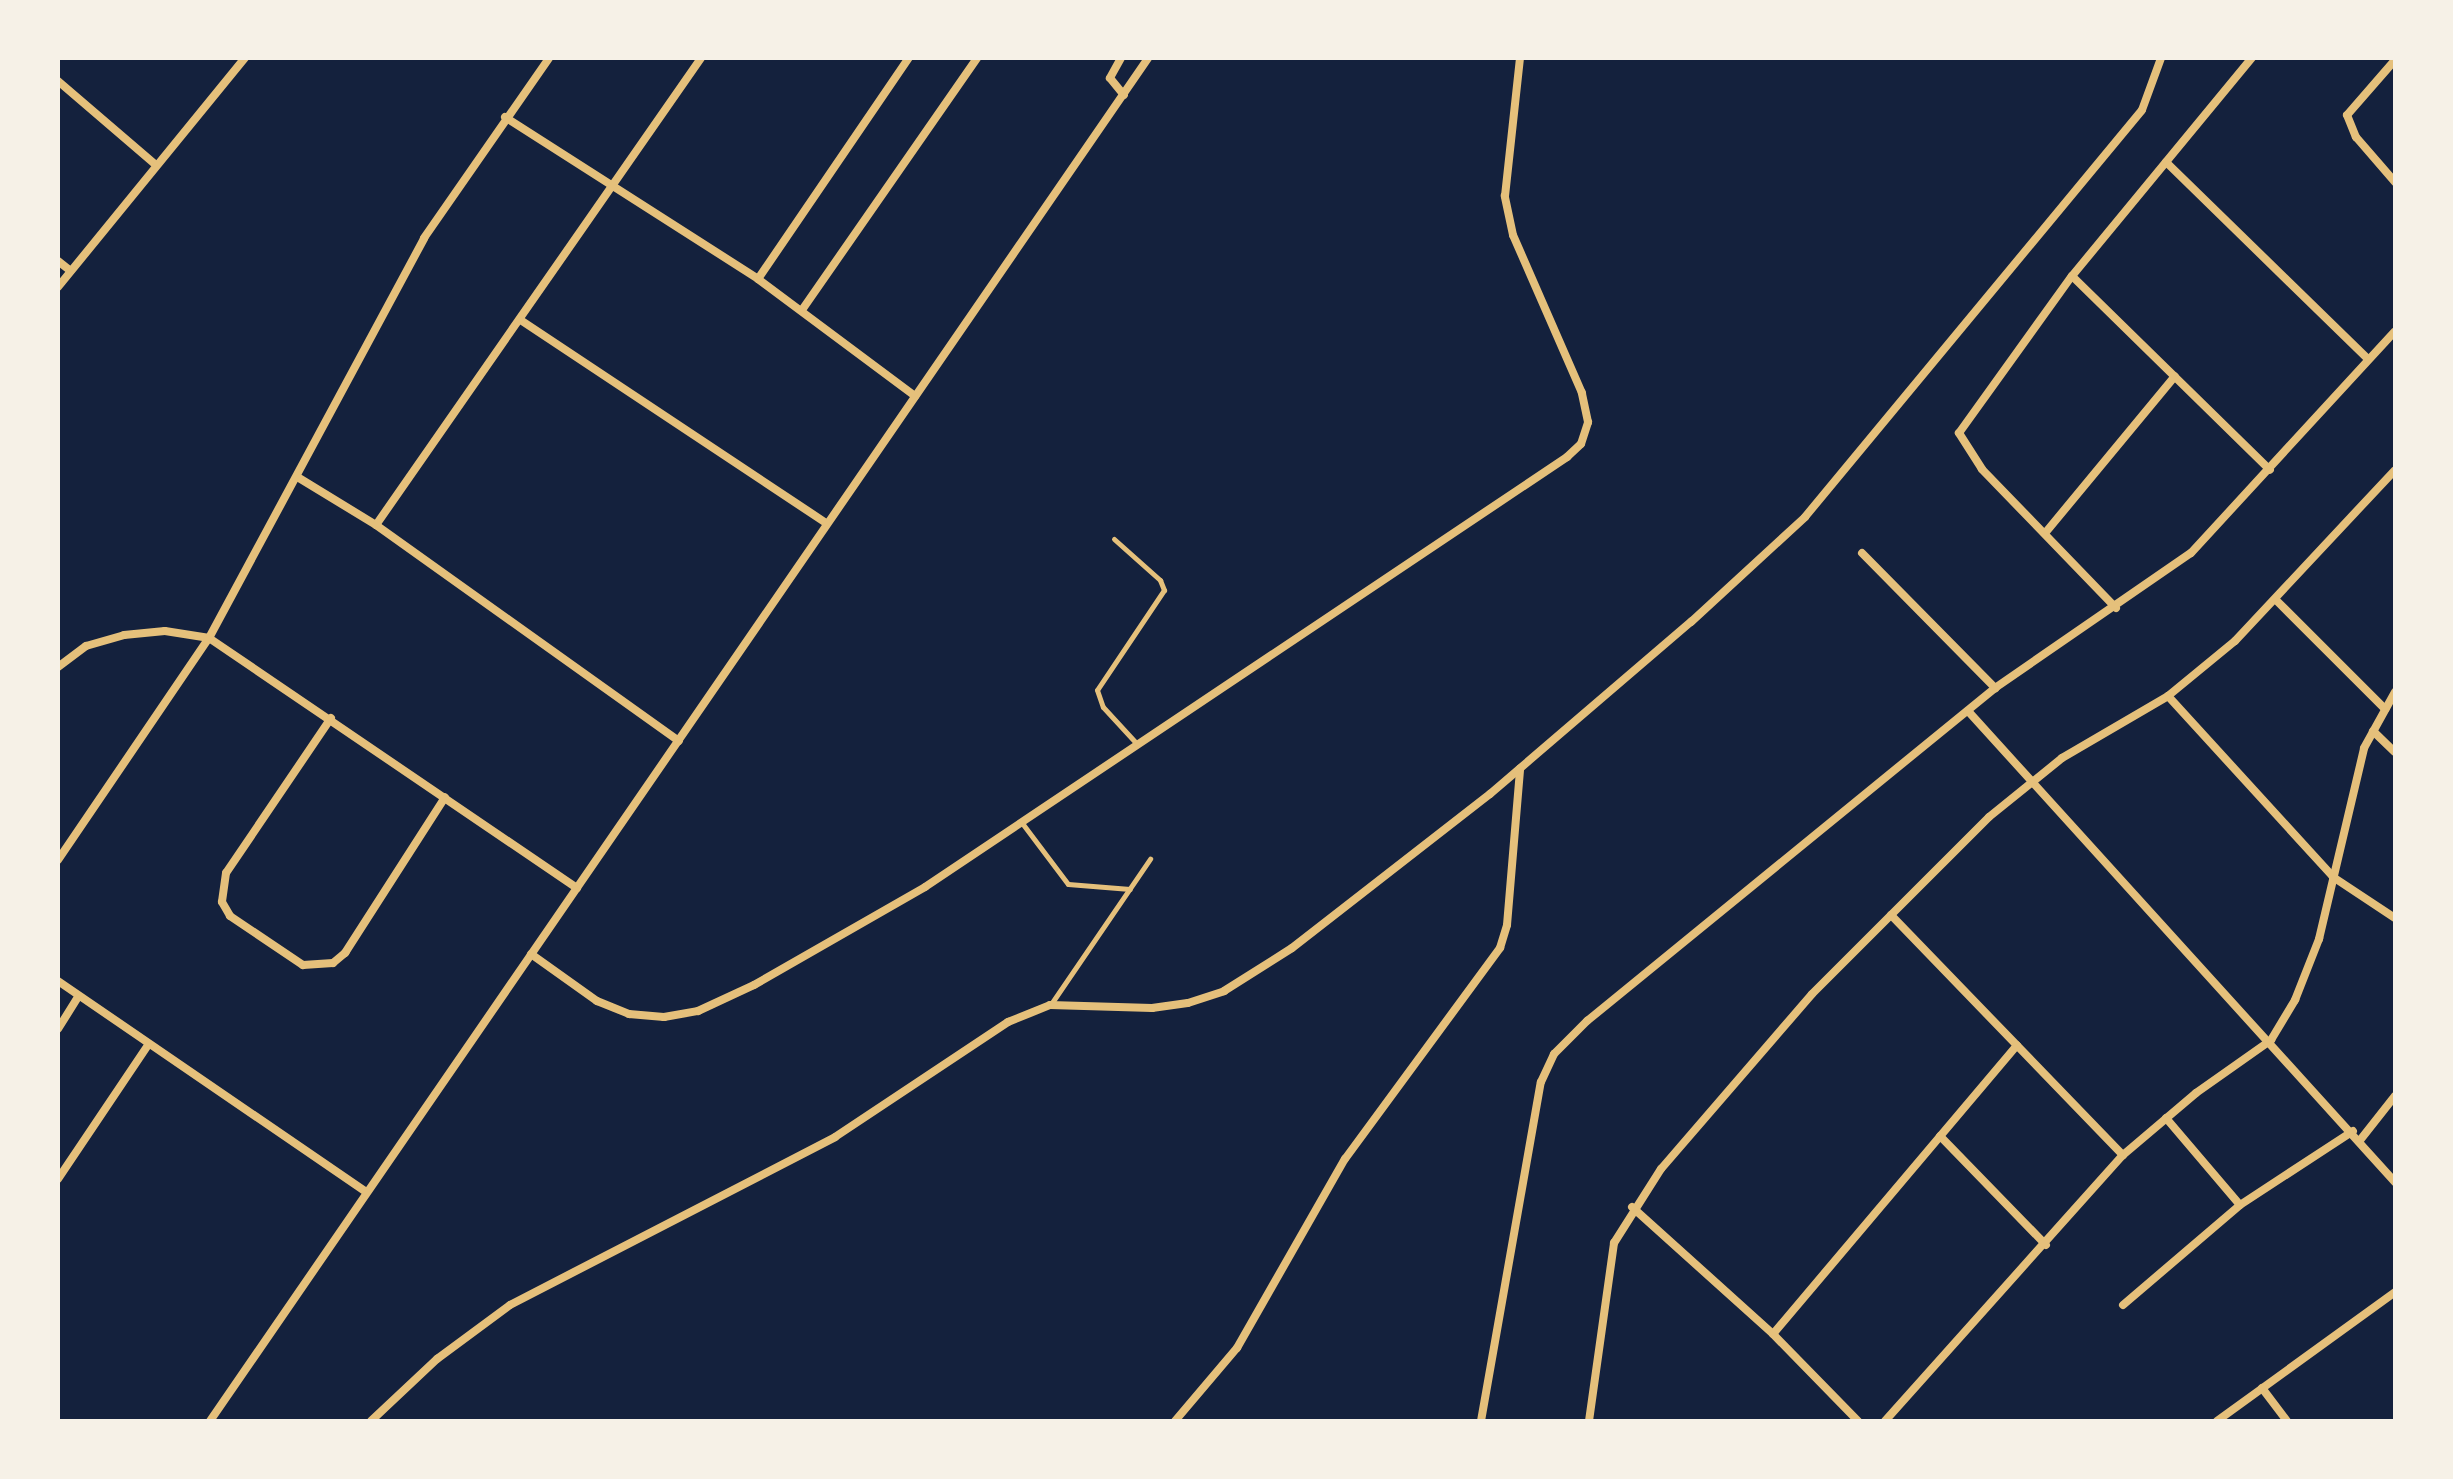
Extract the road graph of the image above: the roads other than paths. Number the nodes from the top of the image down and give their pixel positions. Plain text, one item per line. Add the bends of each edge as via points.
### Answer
1 (245, 58) edge
2 (549, 58) edge
3 (701, 58) edge
4 (909, 58) edge
5 (977, 58) edge
6 (1121, 58) edge
7 (1148, 58) edge
8 (1520, 58) edge
9 (2161, 58) edge
10 (2252, 58) edge
11 (2395, 60) edge
12 (58, 81) edge
13 (1124, 95) junction
14 (505, 117) junction
15 (2166, 162) junction
16 (156, 165) junction
17 (2395, 182) edge
18 (615, 185) junction
19 (58, 261) edge
20 (71, 271) junction
21 (2072, 276) junction
22 (758, 279) junction
23 (58, 287) edge
24 (802, 310) junction
25 (522, 321) junction
26 (2395, 331) edge
27 (2368, 359) junction
28 (2175, 376) junction
29 (915, 396) junction
30 (2270, 470) junction
31 (2395, 470) edge
32 (299, 478) junction
33 (826, 523) junction
34 (376, 525) junction
35 (2046, 532) junction
36 (1114, 539) dead end
37 (1862, 553) dead end
38 (2277, 601) junction
39 (2116, 608) junction
40 (209, 638) junction
41 (58, 667) edge
42 (1995, 688) junction
43 (2395, 692) edge
44 (2168, 696) junction
45 (2385, 709) junction
46 (1968, 711) junction
47 (331, 718) junction
48 (2373, 731) junction
49 (679, 741) junction
50 (1137, 744) junction
51 (2395, 752) edge
52 (1520, 768) junction
53 (2032, 780) junction
54 (445, 797) junction
55 (1022, 823) junction
56 (1150, 859) dead end
57 (58, 860) edge
58 (2333, 877) junction
59 (577, 888) junction
60 (1131, 889) junction
61 (1891, 915) junction
62 (2395, 918) edge
63 (531, 954) junction
64 (58, 981) edge
65 (79, 996) junction
66 (1050, 1005) junction
67 (58, 1029) edge
68 (2271, 1040) junction
69 (148, 1045) junction
70 (2017, 1045) junction
71 (2395, 1096) edge
72 (2166, 1118) junction
73 (2353, 1131) junction
74 (1940, 1136) junction
75 (2361, 1139) junction
76 (2123, 1155) junction
77 (58, 1179) edge
78 (2395, 1182) edge
79 (365, 1191) junction
80 (2240, 1205) junction
81 (1632, 1207) junction
82 (2046, 1245) junction
83 (2395, 1292) edge
84 (2123, 1305) dead end
85 (1773, 1334) junction
86 (2262, 1388) junction
87 (1592, 1419) edge
88 (210, 1421) edge
89 (371, 1421) edge
90 (1175, 1421) edge
91 (1481, 1421) edge
92 (1858, 1421) edge
93 (1885, 1421) edge
94 (2217, 1421) edge
95 (2287, 1421) edge

1 - 16 street
2 - 14 street
3 - 18 street
4 - 22 street
5 - 24 street
6 - 13 street via 1110,80
7 - 13 street
8 - 50 street via 1505,196 1513,235 1582,393 1588,422 1581,444
9 - 52 street via 2142,110 1836,483 1691,622
10 - 15 street
11 - 17 street via 2347,115 2356,137
12 - 16 street
13 - 29 street
14 - 18 street
14 - 32 street via 424,238 372,329
15 - 21 street
15 - 27 street
16 - 20 street
18 - 22 street
18 - 25 street
19 - 20 street
20 - 23 street
21 - 28 street
21 - 35 street via 1959,433 1982,469
22 - 24 street
24 - 29 street
25 - 33 street
25 - 34 street
26 - 27 street
27 - 30 street
28 - 30 street
28 - 35 street
29 - 33 street
30 - 39 street via 2191,553
31 - 38 street
32 - 34 street
32 - 40 street
33 - 49 street
34 - 49 street
35 - 39 street
36 - 50 lane via 1160,580 1164,590 1097,690 1103,707
37 - 42 street
38 - 44 street
38 - 45 street
39 - 42 street
40 - 41 street via 165,631 124,635 86,646
40 - 47 street
40 - 57 street
42 - 46 street
43 - 45 street
44 - 53 street
44 - 58 street
45 - 48 street
46 - 53 street
46 - 91 street via 1587,1021 1554,1054 1538,1096
47 - 54 street
47 - 54 street via 226,873 222,902 230,916 303,965 333,963 345,953
48 - 51 street
48 - 58 street
49 - 59 street
50 - 55 street
52 - 66 street via 1292,948 1224,991 1152,1008
52 - 90 street via 1507,925 1500,948 1345,1159 1237,1348
53 - 61 street
53 - 68 street
54 - 59 street
55 - 60 lane via 1068,884
55 - 63 street via 826,948 698,1011 664,1017 629,1014 597,1001
56 - 60 lane
58 - 62 street
58 - 68 street via 2319,939 2295,1000
59 - 63 street
60 - 66 lane
61 - 70 street
61 - 81 street via 1812,994
63 - 79 street
64 - 65 street
65 - 67 street
65 - 69 street
66 - 89 street via 1008,1022 835,1137 510,1305 437,1359
68 - 72 street
68 - 73 street
69 - 77 street
69 - 79 street
70 - 74 street
70 - 76 street
71 - 75 street
72 - 76 street
72 - 80 street
73 - 75 street
73 - 80 street
74 - 82 street
74 - 85 street
75 - 78 street
76 - 82 street
79 - 88 street
80 - 84 street
81 - 85 street
81 - 87 street via 1612,1254
82 - 93 street
83 - 86 street
85 - 92 street
86 - 94 street
86 - 95 street

